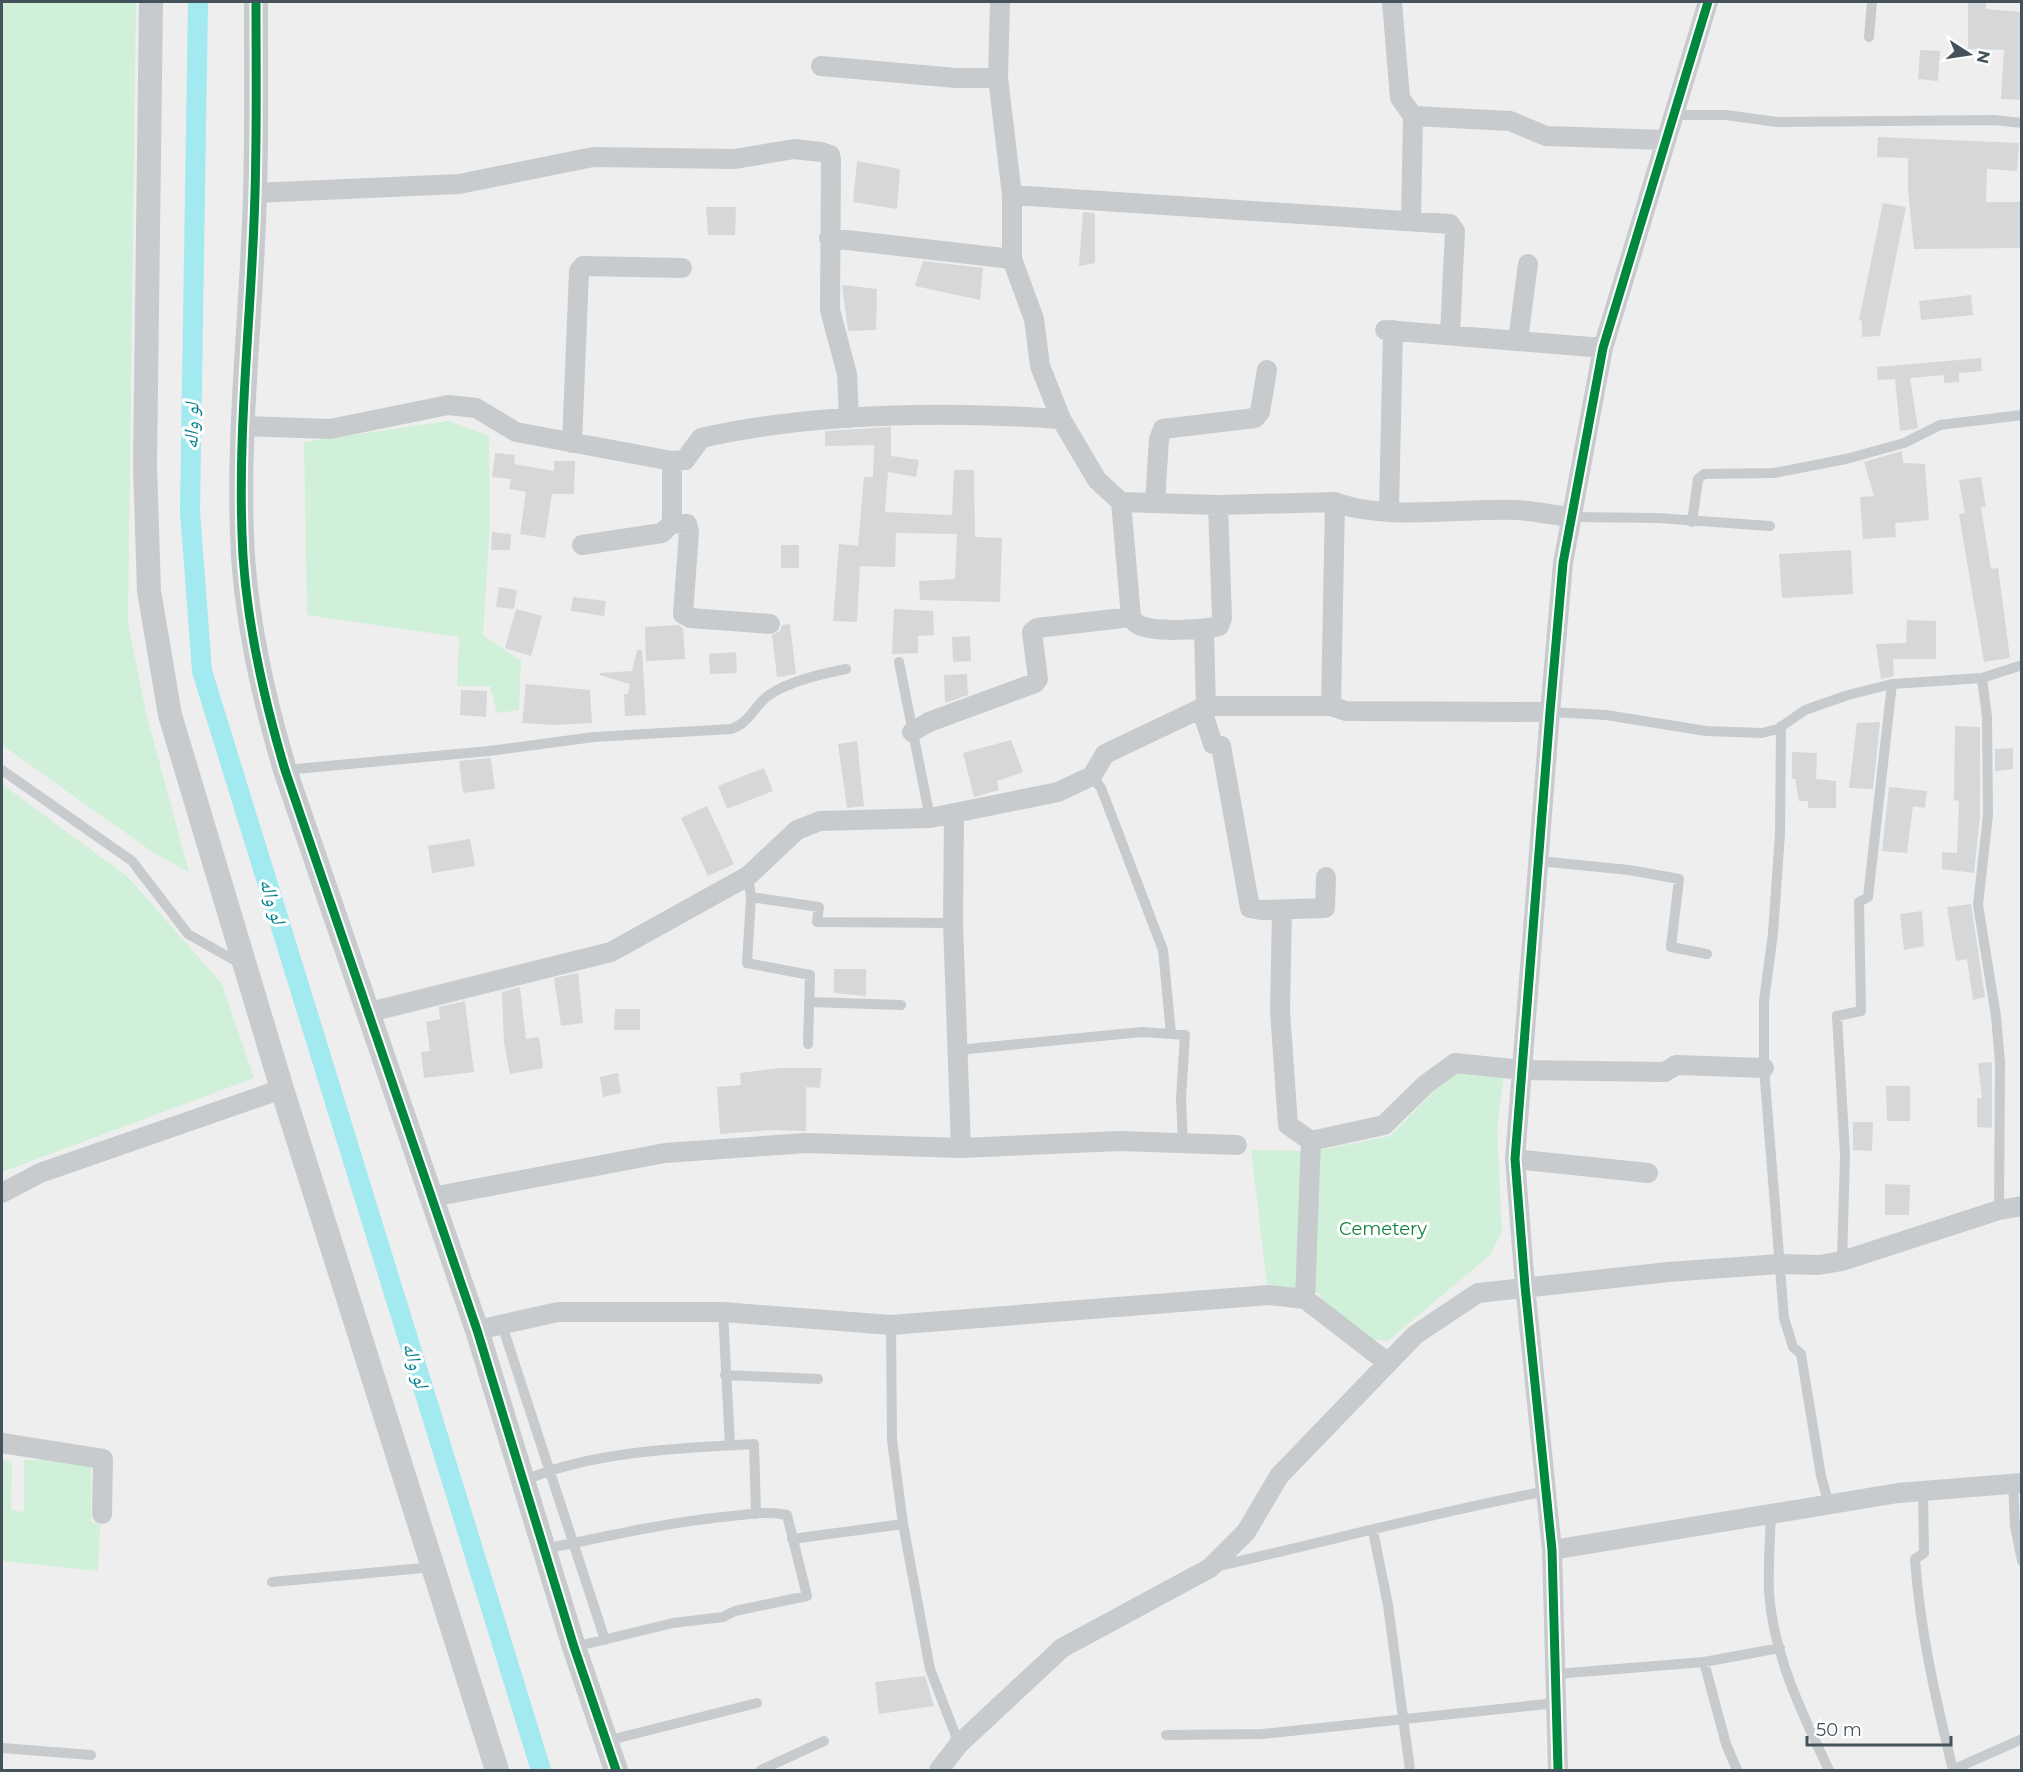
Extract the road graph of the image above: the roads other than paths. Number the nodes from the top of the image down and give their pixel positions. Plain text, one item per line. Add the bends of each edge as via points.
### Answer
1 (151, 2) edge
2 (256, 2) edge
3 (1000, 2) edge
4 (1392, 2) edge
5 (1707, 2) edge
6 (1872, 2) edge
7 (1869, 37) dead end
8 (821, 66) dead end
9 (998, 78) junction
10 (1674, 115) junction
11 (1413, 116) junction
12 (2022, 123) edge
13 (1666, 140) junction
14 (255, 193) junction
15 (1012, 195) junction
16 (1410, 221) junction
17 (829, 238) junction
18 (1012, 259) junction
19 (1528, 264) dead end
20 (682, 268) dead end
21 (1450, 334) junction
22 (1518, 340) junction
23 (1604, 348) junction
24 (1267, 370) dead end
25 (2022, 415) edge
26 (849, 418) junction
27 (1061, 419) junction
28 (243, 426) junction
29 (572, 443) junction
30 (672, 461) junction
31 (1121, 502) junction
32 (1335, 502) junction
33 (1155, 503) junction
34 (1218, 505) junction
35 (1389, 510) junction
36 (1571, 517) junction
37 (1692, 522) junction
38 (672, 523) junction
39 (1770, 526) dead end
40 (582, 545) dead end
41 (1131, 617) junction
42 (770, 624) dead end
43 (1204, 630) junction
44 (898, 662) dead end
45 (2022, 665) edge
46 (846, 669) dead end
47 (1982, 678) junction
48 (1892, 684) junction
49 (1331, 706) junction
50 (1203, 707) junction
51 (1550, 712) junction
52 (1781, 726) junction
53 (912, 732) junction
54 (2, 770) edge
55 (285, 770) junction
56 (1092, 776) junction
57 (954, 815) junction
58 (930, 818) junction
59 (1539, 861) junction
60 (748, 876) junction
61 (1326, 877) dead end
62 (751, 897) junction
63 (1282, 910) junction
64 (953, 922) junction
65 (1707, 954) dead end
66 (246, 967) junction
67 (809, 1002) junction
68 (901, 1005) dead end
69 (370, 1012) junction
70 (1171, 1034) junction
71 (808, 1044) dead end
72 (958, 1050) junction
73 (1764, 1068) junction
74 (1522, 1071) junction
75 (282, 1089) junction
76 (1311, 1141) junction
77 (1183, 1143) junction
78 (1237, 1145) dead end
79 (961, 1148) junction
80 (1515, 1159) junction
81 (1648, 1173) dead end
82 (2, 1193) edge
83 (432, 1197) junction
84 (2021, 1206) edge
85 (1999, 1210) junction
86 (1842, 1261) junction
87 (1780, 1264) junction
88 (1525, 1286) junction
89 (1305, 1299) junction
90 (723, 1312) junction
91 (502, 1324) junction
92 (891, 1325) junction
93 (477, 1330) junction
94 (1388, 1363) junction
95 (725, 1375) junction
96 (818, 1379) dead end
97 (2, 1443) edge
98 (730, 1445) junction
99 (549, 1470) junction
100 (523, 1481) junction
101 (2017, 1483) edge
102 (1547, 1491) junction
103 (1923, 1491) junction
104 (1829, 1504) junction
105 (102, 1514) dead end
106 (756, 1514) junction
107 (1771, 1514) junction
108 (903, 1524) junction
109 (1373, 1531) junction
110 (792, 1539) junction
111 (575, 1543) junction
112 (545, 1549) junction
113 (1552, 1550) junction
114 (2022, 1561) edge
115 (435, 1567) junction
116 (1210, 1568) junction
117 (272, 1582) dead end
118 (605, 1640) junction
119 (574, 1647) junction
120 (1780, 1648) junction
121 (1704, 1662) junction
122 (1556, 1674) junction
123 (757, 1703) dead end
124 (1556, 1703) junction
125 (1405, 1720) junction
126 (1166, 1734) dead end
127 (2022, 1739) edge
128 (606, 1741) junction
129 (824, 1741) dead end
130 (959, 1744) junction
131 (2, 1748) edge
132 (91, 1755) dead end
133 (497, 1770) edge
134 (616, 1770) edge
135 (761, 1770) edge
136 (939, 1770) edge
137 (1410, 1770) edge
138 (1558, 1770) edge
139 (1737, 1770) edge
140 (1829, 1770) edge
141 (1952, 1770) edge

1 - 66 street via 145,453 149,591 170,715
2 - 14 street
3 - 9 street
4 - 11 street via 1400,98
5 - 10 street
6 - 7 lane
8 - 9 street
9 - 15 street
10 - 12 lane via 1726,115 1777,122
10 - 13 street
11 - 13 street via 1510,121 1546,136
11 - 16 street
13 - 23 street
14 - 17 street via 459,184 593,157 735,159 794,149 830,155
14 - 28 street
15 - 16 street
15 - 18 street
16 - 21 street via 1450,224 1455,231
17 - 18 street
17 - 26 street via 830,310 847,374
18 - 27 street via 1034,319 1040,366
19 - 22 street
20 - 29 street via 583,266 579,271
21 - 22 street
21 - 35 street via 1389,330
22 - 23 street
23 - 36 street
24 - 33 street via 1260,412 1255,418 1163,429
25 - 37 lane via 1940,425 1904,443 1774,473 1704,474 1698,479
26 - 27 street via 997,414
26 - 30 street via 738,429 701,438 685,460
27 - 31 street via 1097,480
28 - 29 street via 330,429 448,405 476,408 516,432
28 - 55 street via 243,556 251,625 264,700
29 - 30 street
30 - 38 street
31 - 33 street
31 - 41 street
32 - 34 street
32 - 35 street via 1349,508
32 - 49 street
33 - 34 street
34 - 43 street via 1222,618 1219,626
35 - 36 street via 1517,510
36 - 37 lane
36 - 51 street via 1563,563
37 - 39 lane
38 - 40 street via 662,533
38 - 42 street via 687,524 689,532 683,614 690,618
41 - 43 street via 1136,624 1148,627
41 - 53 street via 1037,628 1032,632 1038,679 1035,683
43 - 50 street
44 - 53 lane
45 - 47 lane
46 - 55 lane via 781,689 767,697 742,726 731,729 594,737
47 - 48 lane
47 - 85 lane via 1987,717 1989,815 1978,905 2000,1062
48 - 52 lane via 1805,710
48 - 86 lane via 1868,897 1859,903 1861,1011 1837,1016 1845,1154
49 - 50 street
49 - 51 street via 1346,711
50 - 56 street via 1105,754
50 - 63 street via 1213,744 1221,746 1250,908
51 - 52 lane via 1606,715 1706,731 1762,734
51 - 59 street
52 - 73 lane via 1780,834 1764,1001
53 - 58 lane
54 - 66 lane via 132,861 188,934
55 - 69 street
56 - 57 street via 1058,792
56 - 70 lane via 1101,788 1163,950
57 - 58 street
57 - 64 street
58 - 60 street via 820,821 797,830
59 - 65 lane via 1679,879 1671,947
59 - 74 street
60 - 62 lane
60 - 69 street via 611,952
61 - 63 street via 1325,908
62 - 64 lane via 819,907 817,922
62 - 67 lane via 747,963 810,975
63 - 76 street via 1280,1011 1288,1125
64 - 72 street
66 - 75 street
67 - 68 lane
67 - 71 lane
69 - 83 street
70 - 72 lane via 1142,1032
70 - 77 lane via 1185,1035
72 - 79 street
73 - 74 street via 1676,1065 1665,1072
73 - 87 lane
74 - 76 street via 1455,1063 1426,1084 1384,1125
74 - 80 street
75 - 82 street via 40,1173
75 - 115 street
76 - 89 street
77 - 78 street
77 - 79 street
79 - 83 street via 806,1143 665,1153
80 - 81 street
80 - 88 street
83 - 93 street
84 - 85 street
85 - 86 street
86 - 87 street
87 - 88 street
87 - 104 lane via 1784,1318 1793,1347 1801,1354
88 - 94 street via 1478,1293 1415,1335
88 - 102 street
89 - 92 street via 1269,1295
89 - 94 street
90 - 91 street via 558,1312
90 - 92 street
90 - 95 lane
91 - 93 street
91 - 99 lane
92 - 108 lane via 892,1440
93 - 100 street
94 - 116 street via 1279,1476 1246,1532
95 - 96 lane
95 - 98 lane
97 - 105 street via 104,1459
98 - 99 lane via 653,1452
98 - 106 lane via 754,1443
99 - 100 lane
99 - 111 lane
100 - 112 street
101 - 103 street
101 - 114 lane via 2015,1526
102 - 109 lane via 1460,1507
102 - 113 street
103 - 104 street
103 - 141 lane via 1924,1553 1915,1559 1918,1605
104 - 107 street
106 - 110 lane via 787,1515
106 - 111 lane via 595,1536
107 - 113 street
107 - 120 lane via 1769,1593
108 - 110 lane
108 - 130 lane via 930,1669
109 - 116 lane
109 - 125 lane
110 - 118 lane via 807,1596
111 - 112 lane
111 - 118 lane
112 - 119 street
113 - 122 street
115 - 117 lane
115 - 133 street
116 - 130 street via 1062,1648
118 - 119 lane
119 - 128 street
120 - 121 lane
120 - 140 lane
121 - 122 lane
121 - 139 lane
122 - 124 street
123 - 128 lane
124 - 125 lane
124 - 138 street
125 - 126 lane via 1262,1734
125 - 137 lane
127 - 141 lane
128 - 134 street
129 - 135 lane
130 - 136 street
131 - 132 lane

